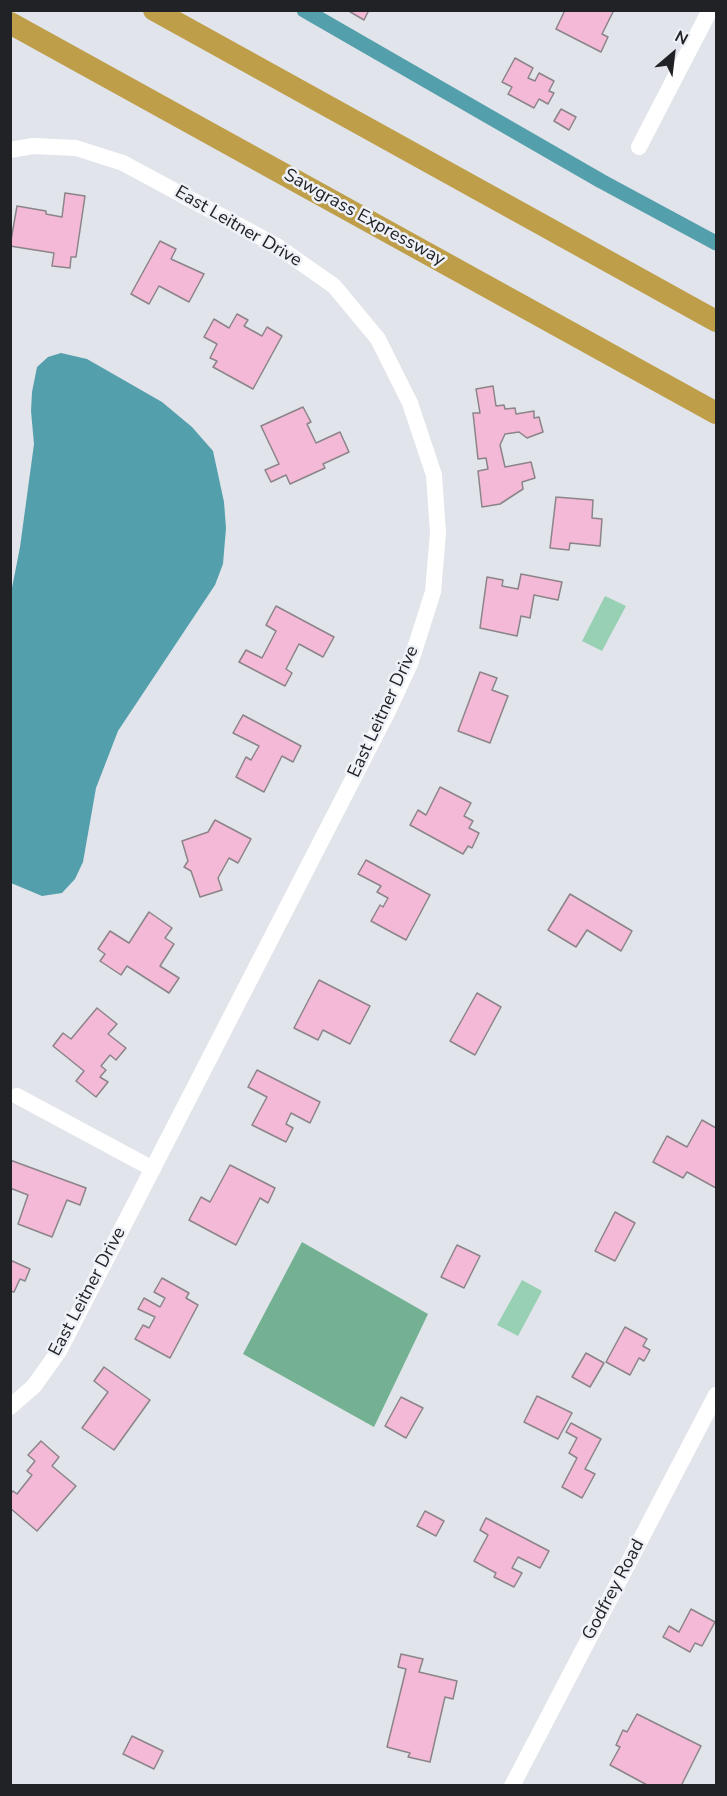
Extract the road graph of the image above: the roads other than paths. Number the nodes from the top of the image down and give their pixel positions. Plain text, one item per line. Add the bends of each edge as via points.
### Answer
1 (154, 10) edge
2 (710, 10) edge
3 (10, 23) edge
4 (639, 147) dead end
5 (10, 150) edge
6 (717, 321) edge
7 (717, 413) edge
8 (17, 1096) dead end
9 (153, 1169) junction
10 (717, 1395) edge
11 (10, 1407) edge
12 (512, 1785) edge

1 - 6 highway
2 - 4 street
3 - 7 highway, Sawgrass Expressway
5 - 9 street, East Leitner Drive via 33,146 76,148 123,163 277,246 334,286 378,339 410,403 434,475 438,533 434,592 408,669
8 - 9 street
9 - 11 street, East Leitner Drive via 59,1351 34,1386
10 - 12 street, Godfrey Road

